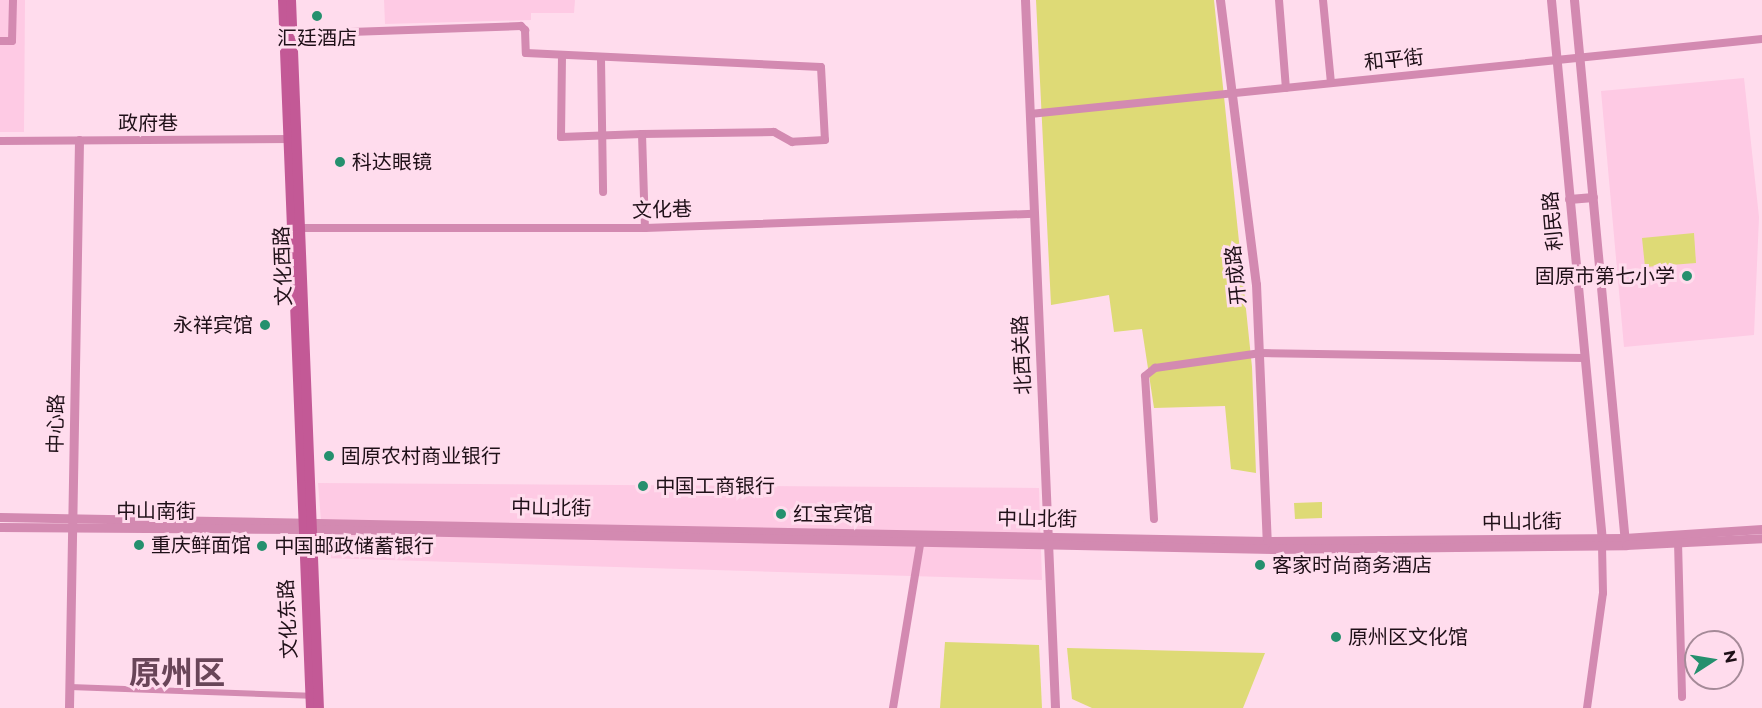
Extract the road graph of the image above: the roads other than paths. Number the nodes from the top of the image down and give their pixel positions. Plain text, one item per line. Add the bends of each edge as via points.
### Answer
1 (13, 0) edge
2 (283, 0) edge
3 (291, 0) edge
4 (1025, 0) edge
5 (1220, 0) edge
6 (1279, 0) edge
7 (1323, 0) edge
8 (1551, 0) edge
9 (1574, 0) edge
10 (292, 34) junction
11 (1762, 39) edge
12 (0, 41) edge
13 (562, 56) junction
14 (1580, 58) junction
15 (601, 59) junction
16 (1556, 60) junction
17 (1330, 83) junction
18 (1286, 87) junction
19 (1233, 94) junction
20 (1030, 114) junction
21 (642, 134) junction
22 (602, 135) junction
23 (79, 140) junction
24 (292, 140) junction
25 (0, 141) edge
26 (603, 192) dead end
27 (1593, 197) junction
28 (1569, 199) junction
29 (1034, 214) junction
30 (296, 228) junction
31 (645, 228) junction
32 (1261, 353) junction
33 (1584, 358) junction
34 (0, 517) edge
35 (1154, 519) dead end
36 (73, 523) junction
37 (307, 525) junction
38 (0, 527) edge
39 (1762, 529) edge
40 (1762, 538) edge
41 (1048, 541) junction
42 (1602, 542) junction
43 (1625, 542) junction
44 (1678, 542) junction
45 (920, 544) junction
46 (1267, 545) junction
47 (70, 687) junction
48 (310, 696) junction
49 (1682, 697) dead end
50 (69, 708) edge
51 (310, 708) edge
52 (319, 708) edge
53 (893, 708) edge
54 (1055, 708) edge
55 (1587, 708) edge

1 - 12 street via 12,42
2 - 24 main road, 文化西路
3 - 10 main road, 文化西路
4 - 20 street, 北西关路
5 - 19 street, 开成路
6 - 18 street
7 - 17 street
8 - 16 street, 利民路
9 - 14 street
10 - 13 street via 521,26 525,30 526,53
10 - 24 main road, 文化西路
11 - 14 street, 和平街
13 - 15 street
13 - 22 street via 561,137
14 - 16 street, 和平街
14 - 27 street
15 - 21 street via 821,67 825,140 792,142 774,132
15 - 22 street
16 - 17 street, 和平街
16 - 28 street, 利民路
17 - 18 street, 和平街
18 - 19 street, 和平街
19 - 20 street, 和平街
19 - 32 street, 开成路
20 - 29 street, 北西关路
21 - 22 street
21 - 31 street
22 - 26 street
23 - 24 street, 政府巷
23 - 25 street, 政府巷
23 - 36 street, 中心路
24 - 30 main road, 文化西路
27 - 28 street
27 - 43 street
28 - 33 street, 利民路
29 - 31 street, 文化巷
29 - 41 street, 北西关路
30 - 31 street, 文化巷
30 - 37 main road, 文化西路
32 - 33 street
32 - 35 street via 1147,370
32 - 46 street, 开成路
33 - 42 street, 利民路
34 - 36 street, 中山南街
36 - 37 street, 中山南街
36 - 38 street, 中山南街
36 - 47 street, 中心路
37 - 41 street, 中山北街
37 - 45 street, 中山北街
37 - 48 main road, 文化东路
37 - 52 main road, 文化东路
39 - 43 street, 中山北街
40 - 44 street, 中山北街
41 - 45 street, 中山北街
41 - 46 street, 中山北街
41 - 54 street, 北西关路
42 - 43 street, 中山北街
42 - 46 street, 中山北街
42 - 55 street via 1603,593
43 - 44 street, 中山北街
44 - 49 street
45 - 53 street
47 - 48 street
47 - 50 street, 中心路
48 - 51 main road, 文化东路

